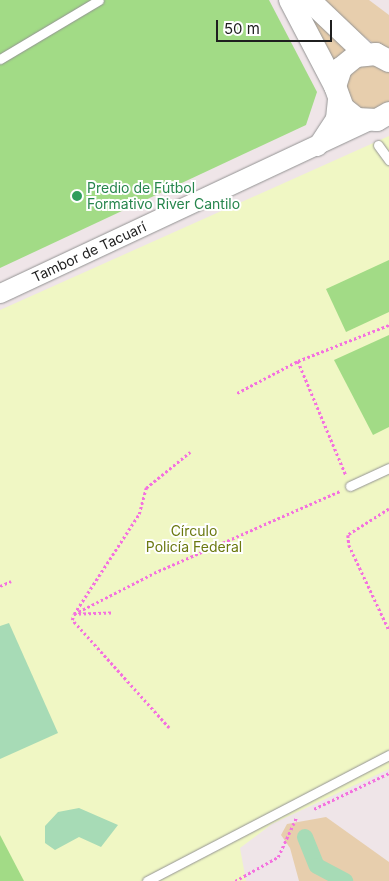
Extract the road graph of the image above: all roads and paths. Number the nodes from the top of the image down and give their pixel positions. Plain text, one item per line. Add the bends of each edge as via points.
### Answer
1 (98, 0) edge
2 (290, 0) edge
3 (309, 0) edge
4 (366, 54) junction
5 (0, 59) edge
6 (389, 61) edge
7 (336, 93) junction
8 (389, 113) edge
9 (367, 121) junction
10 (378, 145) dead end
11 (315, 149) junction
12 (389, 160) edge
13 (0, 293) edge
14 (389, 325) edge
15 (298, 361) junction
16 (237, 393) dead end
17 (190, 452) dead end
18 (389, 468) edge
19 (350, 486) junction
20 (389, 509) edge
21 (11, 581) dead end
22 (0, 586) edge
23 (111, 613) dead end
24 (74, 614) junction
25 (389, 630) edge
26 (169, 728) dead end
27 (389, 755) edge
28 (389, 773) edge
29 (311, 811) dead end
30 (303, 815) dead end
31 (146, 881) edge
32 (235, 881) edge

1 - 5 lane
2 - 7 street
3 - 4 street
4 - 6 street
4 - 7 street via 348,61
7 - 9 street via 349,114
7 - 11 street via 335,118
8 - 9 street
9 - 11 street, Tambor de Tacuarí
10 - 12 lane
11 - 13 street, Tambor de Tacuarí
14 - 15 path
15 - 16 path
15 - 19 path
17 - 24 path via 146,488 139,514
18 - 19 lane
19 - 24 path via 154,573
20 - 25 path via 348,534 349,546
21 - 22 path
23 - 24 path
24 - 26 path via 72,620
27 - 31 lane
28 - 29 path
30 - 32 path via 294,819 278,857

